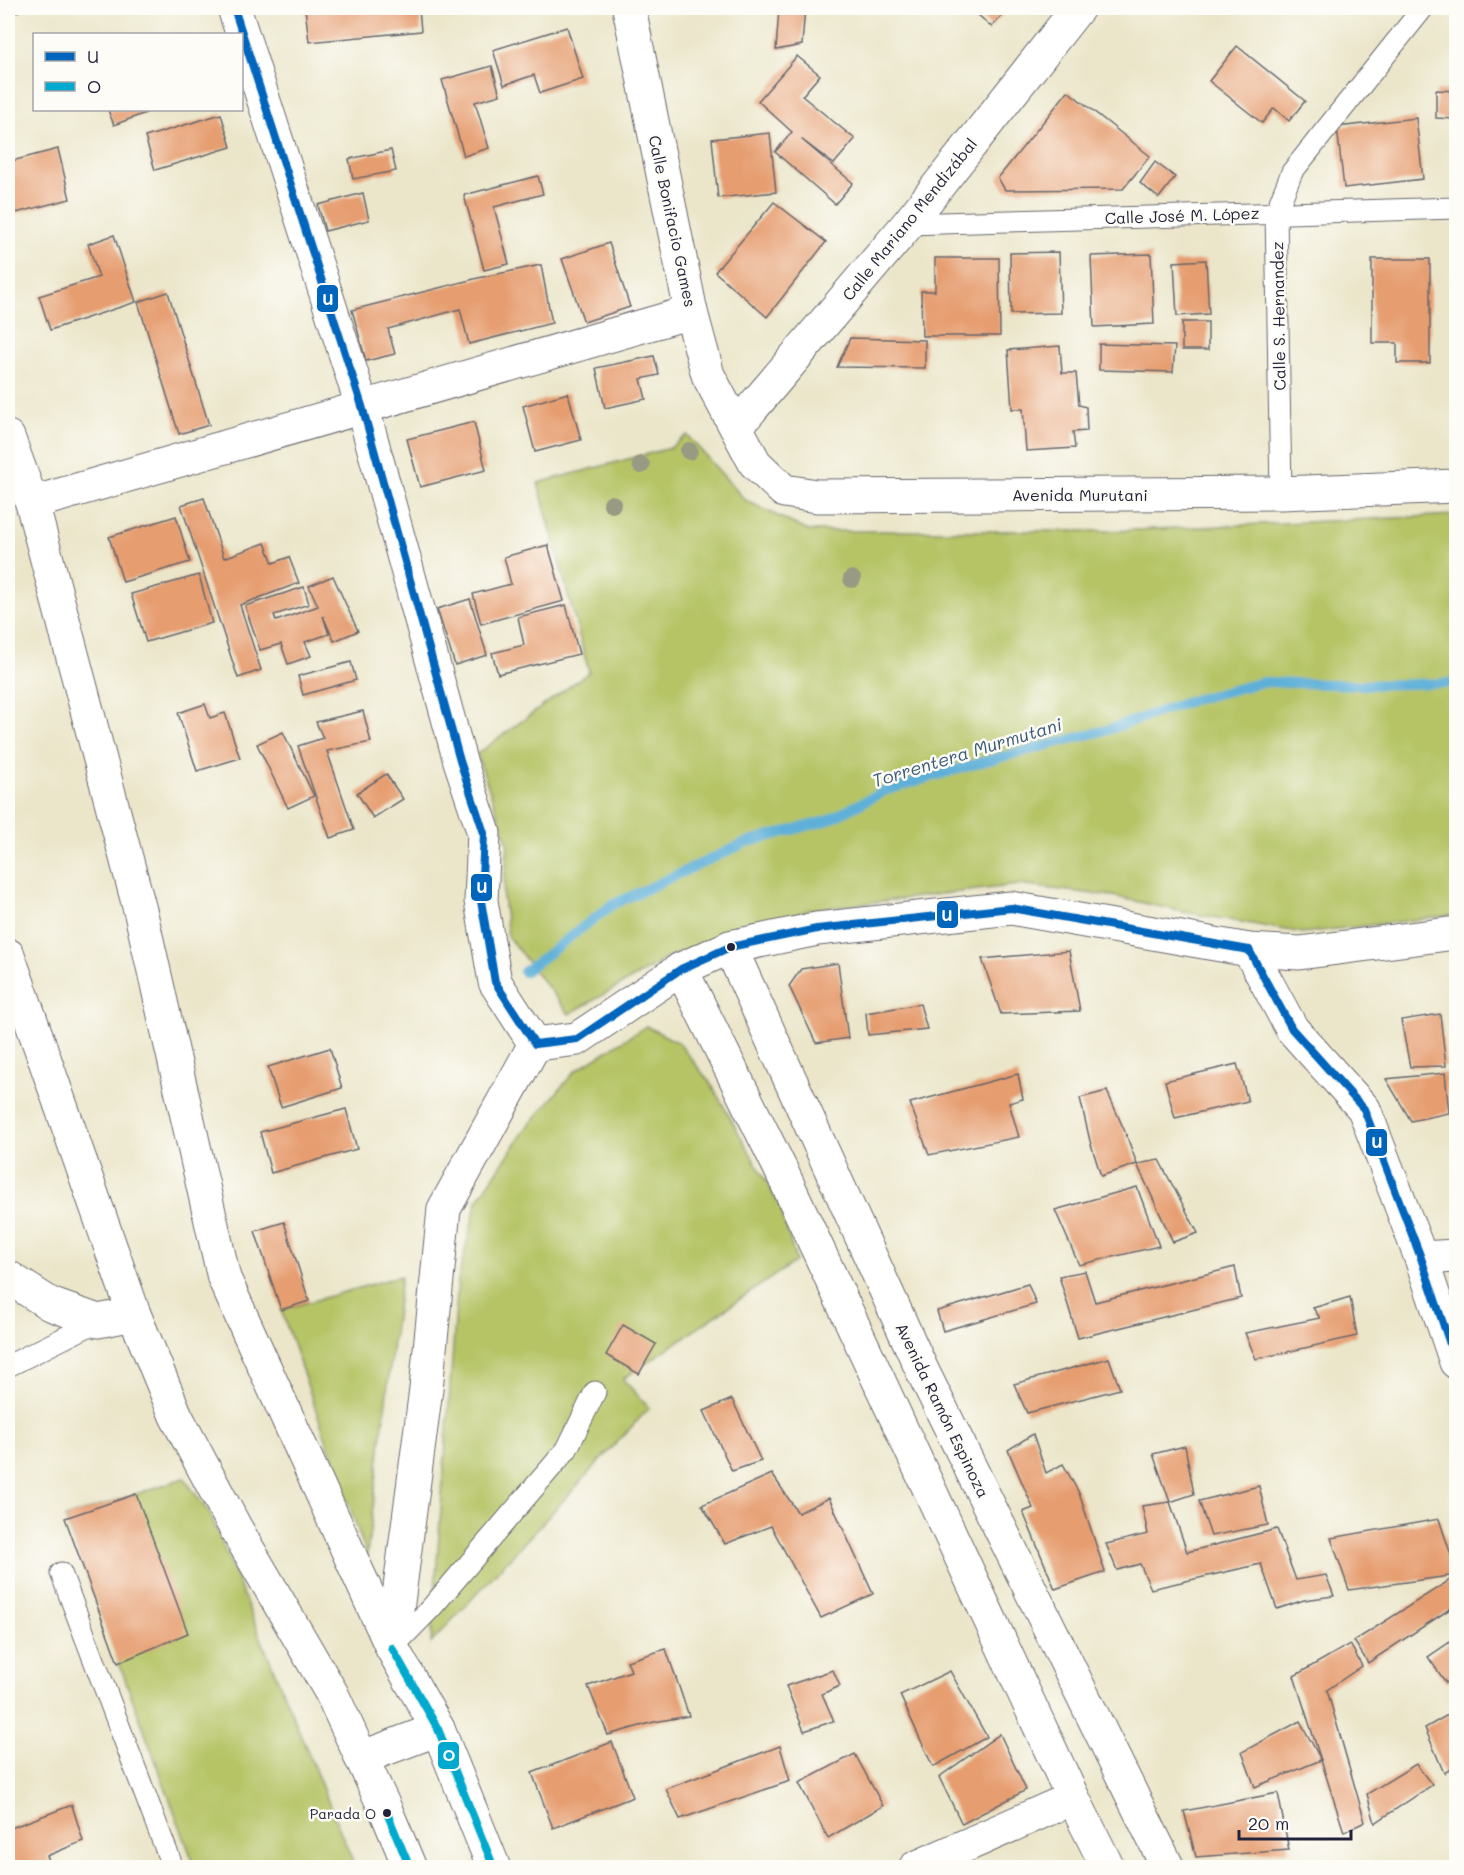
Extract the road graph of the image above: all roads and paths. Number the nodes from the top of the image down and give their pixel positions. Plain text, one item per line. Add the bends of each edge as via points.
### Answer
1 (234, 8) edge
2 (629, 8) edge
3 (1078, 8) edge
4 (1423, 8) edge
5 (242, 33) edge
6 (243, 36) edge
7 (1456, 208) edge
8 (1276, 212) junction
9 (908, 224) junction
10 (692, 312) junction
11 (362, 406) junction
12 (736, 427) junction
13 (8, 437) edge
14 (1456, 486) edge
15 (1281, 493) junction
16 (32, 503) junction
17 (1456, 933) edge
18 (730, 947) junction
19 (1249, 950) junction
20 (8, 955) edge
21 (681, 969) junction
22 (535, 1044) junction
23 (1456, 1256) edge
24 (1421, 1258) junction
25 (8, 1277) edge
26 (134, 1314) junction
27 (98, 1321) junction
28 (1456, 1362) edge
29 (8, 1366) edge
30 (595, 1392) dead end
31 (61, 1573) dead end
32 (392, 1648) junction
33 (438, 1729) junction
34 (361, 1758) junction
35 (1073, 1798) junction
36 (173, 1868) edge
37 (410, 1868) edge
38 (494, 1868) edge
39 (915, 1868) edge
40 (1108, 1868) edge
41 (1168, 1868) edge

1 - 5 street
2 - 10 street, Calle Bonifacio Games
3 - 9 street, Calle Mariano Mendizábal
4 - 8 lane, Calle S. Hernandez via 1292,172
6 - 11 street
7 - 8 lane, Calle José M. López
8 - 9 lane, Calle José M. López
8 - 15 lane, Calle S. Hernandez
9 - 12 street, Calle Mariano Mendizábal
10 - 11 street
10 - 12 street, Calle Bonifacio Games via 708,375
11 - 16 street
11 - 22 street via 460,761 484,833 481,901 495,982
12 - 15 street, Avenida Murutani via 755,463 784,490 816,495
13 - 16 street
14 - 15 street, Avenida Murutani
16 - 32 street via 141,914 224,1278
17 - 19 street via 1299,953
18 - 19 street via 817,929 1011,908
18 - 21 street
18 - 41 street, Avenida Ramón Espinoza via 922,1370
19 - 24 street via 1292,1029 1364,1109
20 - 26 street
21 - 22 street via 577,1039
21 - 35 street via 780,1168
22 - 32 street via 444,1209 426,1389
23 - 24 street
24 - 28 street
25 - 27 street via 50,1305
26 - 27 street
26 - 34 street via 176,1416 332,1694
27 - 29 lane
30 - 32 lane via 567,1449
31 - 36 lane
32 - 33 street
33 - 34 street
33 - 38 street
34 - 37 street
35 - 39 street
35 - 40 street

